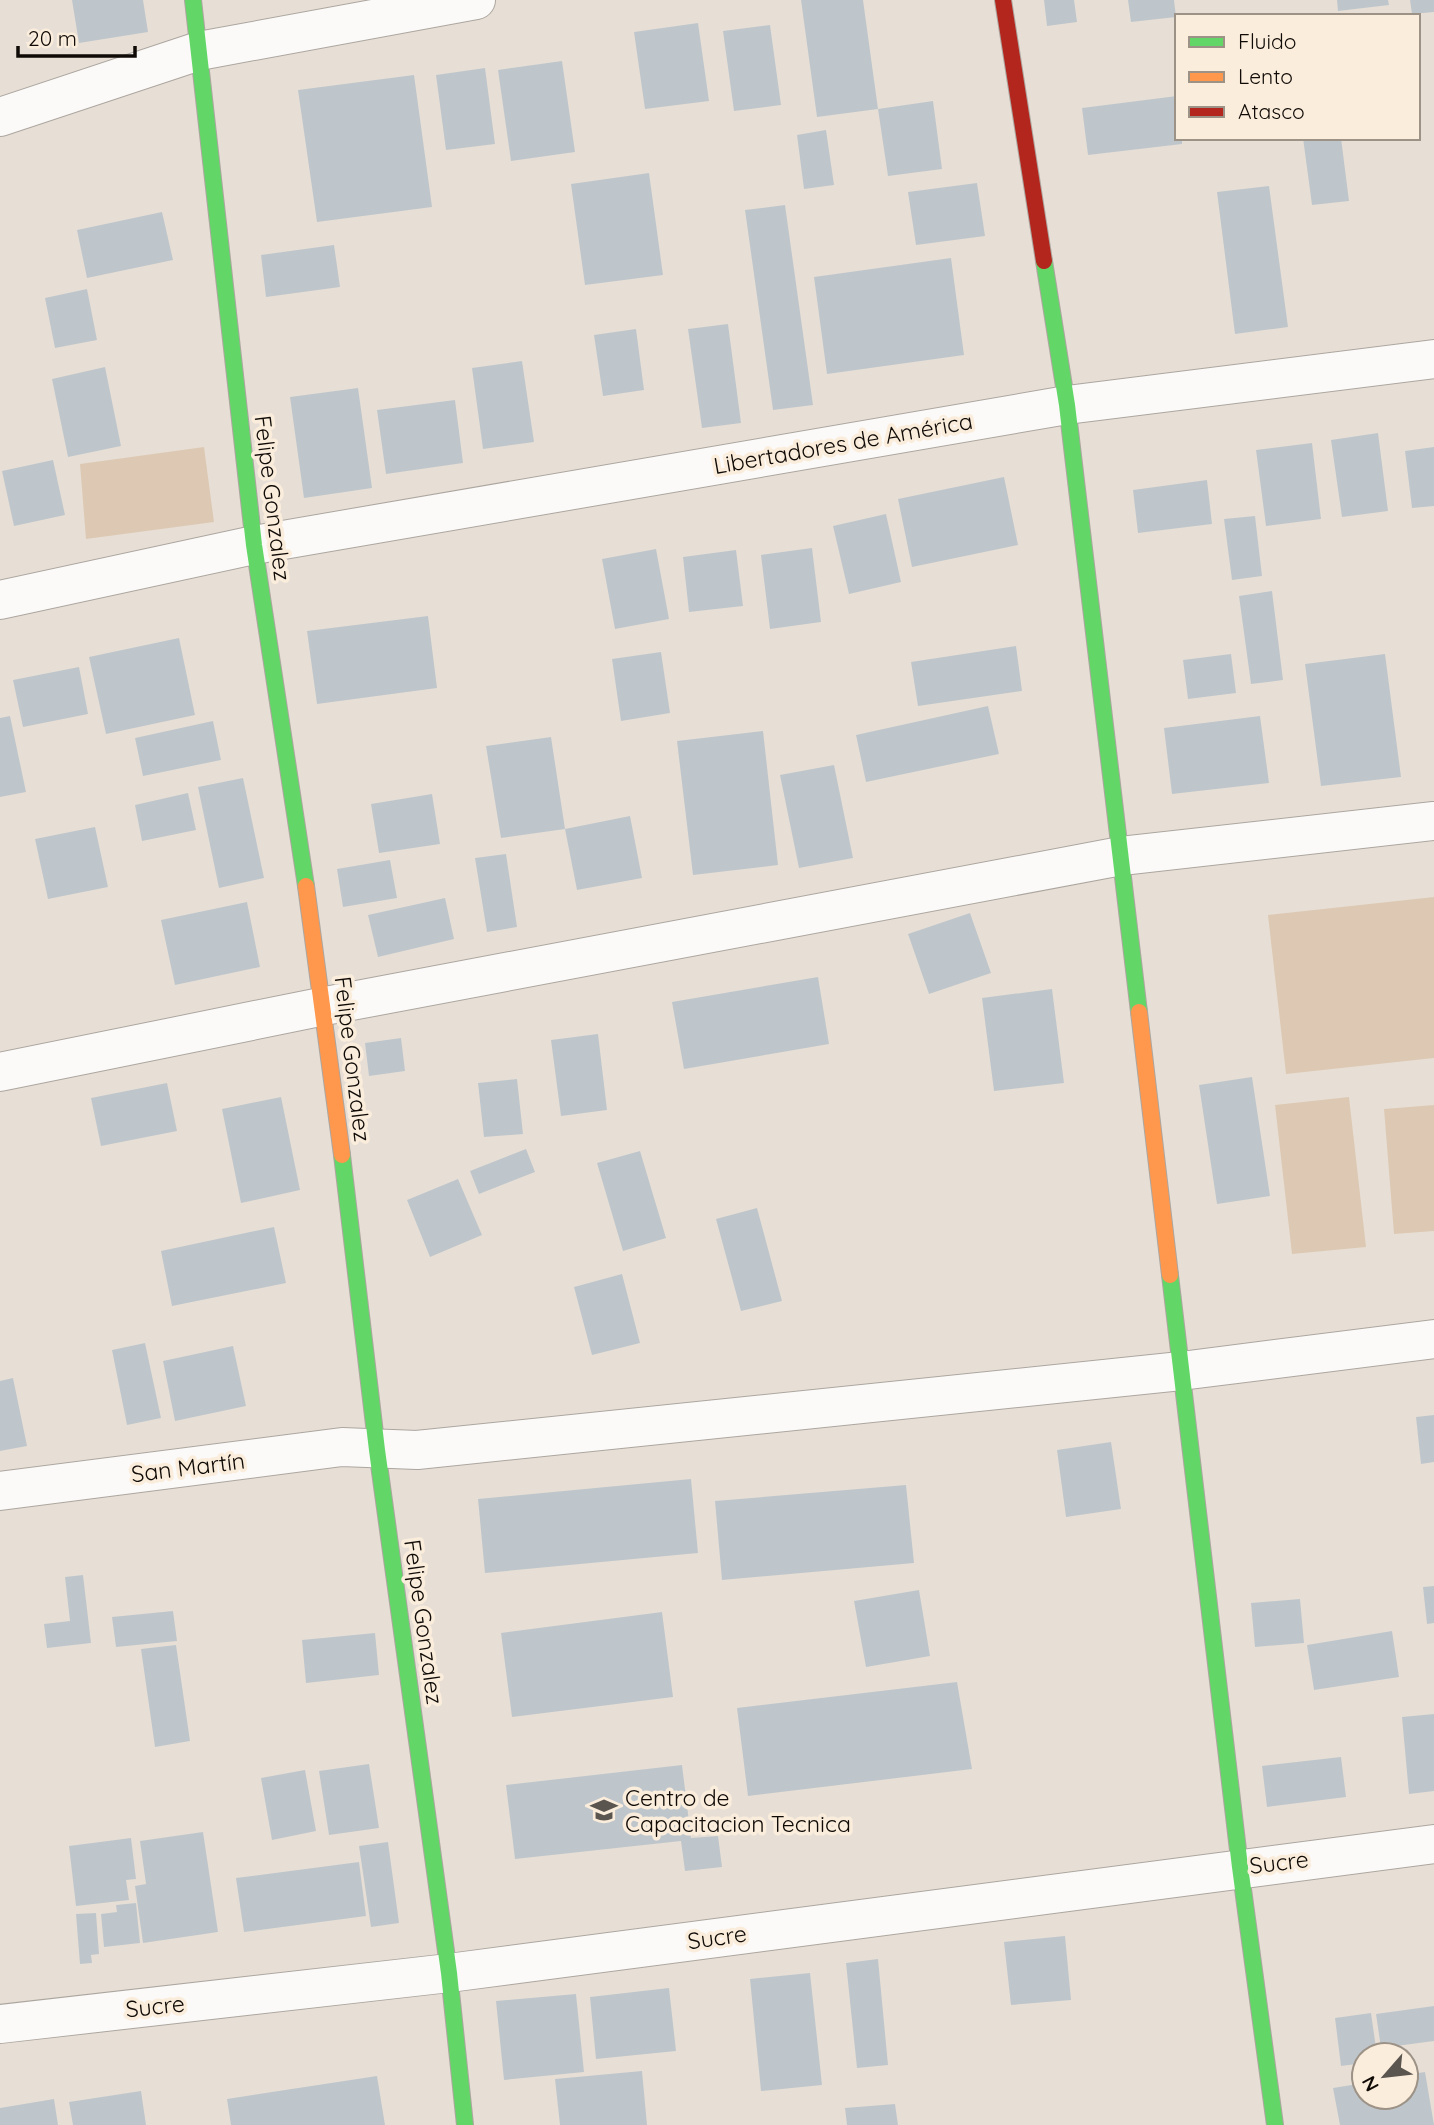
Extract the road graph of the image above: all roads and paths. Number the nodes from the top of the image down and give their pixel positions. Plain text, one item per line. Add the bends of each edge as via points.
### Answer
1 (193, 0) edge
2 (476, 0) edge
3 (1003, 0) edge
4 (199, 51) junction
5 (0, 117) edge
6 (1434, 359) edge
7 (1067, 405) junction
8 (254, 545) junction
9 (0, 600) edge
10 (1434, 821) edge
11 (1121, 856) junction
12 (325, 1006) junction
13 (0, 1072) edge
14 (1434, 1339) edge
15 (1181, 1371) junction
16 (377, 1450) junction
17 (0, 1491) edge
18 (1434, 1844) edge
19 (1240, 1867) junction
20 (449, 1973) junction
21 (0, 2024) edge
22 (465, 2125) edge
23 (1275, 2125) edge

1 - 4 street, Felipe Gonzalez
2 - 4 street
3 - 7 street
4 - 5 street
4 - 8 street, Felipe Gonzalez
6 - 7 street, Libertadores de América
7 - 8 street, Libertadores de América
7 - 11 street
8 - 9 street, Libertadores de América
8 - 12 street, Felipe Gonzalez
10 - 11 street
11 - 12 street
11 - 15 street
12 - 13 street
12 - 16 street, Felipe Gonzalez
14 - 15 street, San Martín
15 - 16 street, San Martín via 417,1450
15 - 19 street
16 - 17 street, San Martín via 342,1447
16 - 20 street, Felipe Gonzalez
18 - 19 street, Sucre
19 - 20 street, Sucre
19 - 23 street
20 - 21 street, Sucre
20 - 22 street, Felipe Gonzalez

